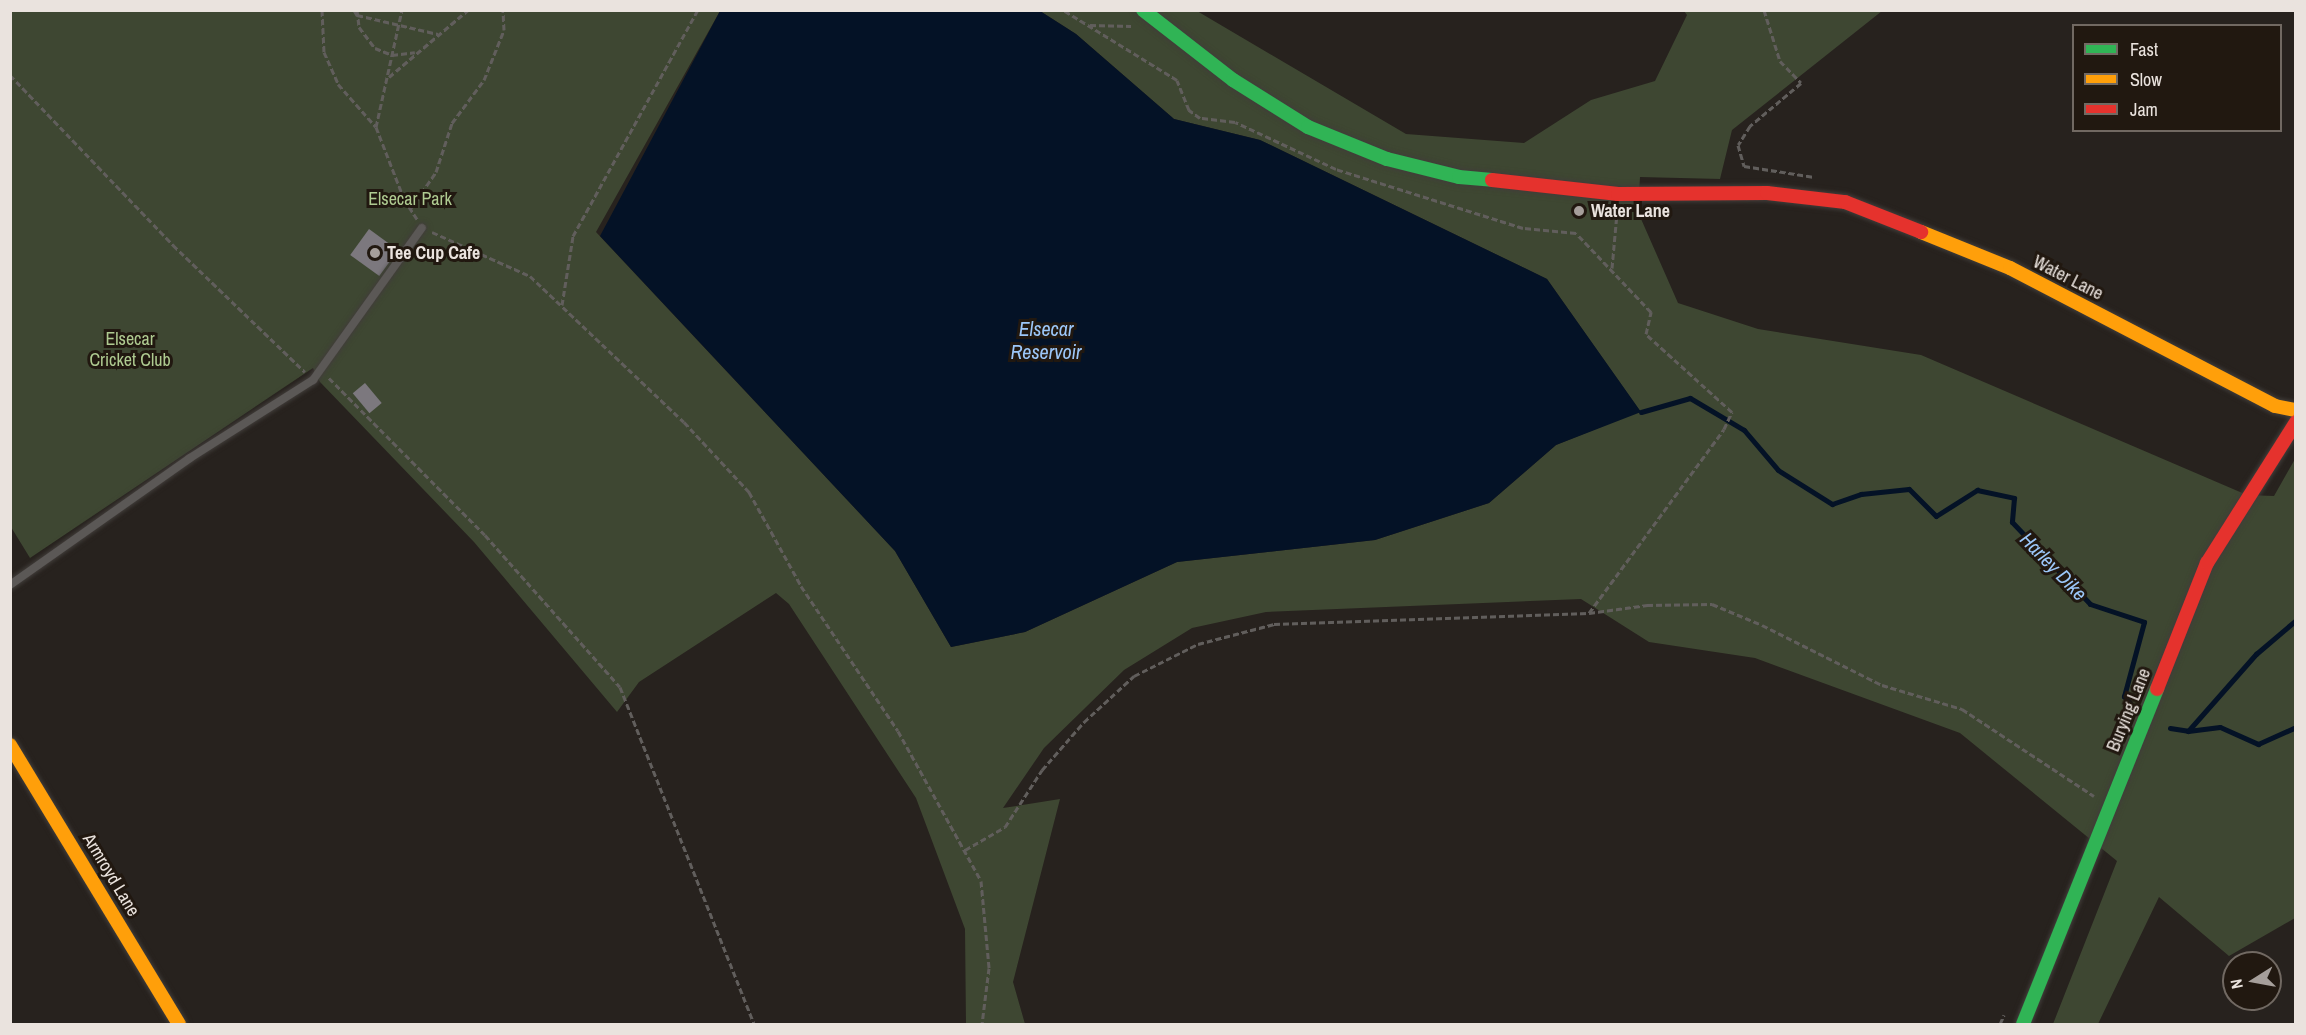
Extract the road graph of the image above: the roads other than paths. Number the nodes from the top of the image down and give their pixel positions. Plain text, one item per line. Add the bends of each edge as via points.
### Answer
1 (1143, 10) edge
2 (422, 228) road end
3 (2295, 410) edge
4 (2295, 422) edge
5 (10, 585) edge
6 (10, 745) edge
7 (179, 1024) edge
8 (2023, 1024) edge

1 - 3 street, Water Lane via 1233,80 1308,127 1387,159 1459,177 1618,194 1767,193 1845,202 2010,268 2275,406
2 - 5 lane via 313,380 190,458
4 - 8 street, Burying Lane via 2207,563
6 - 7 street, Armroyd Lane

